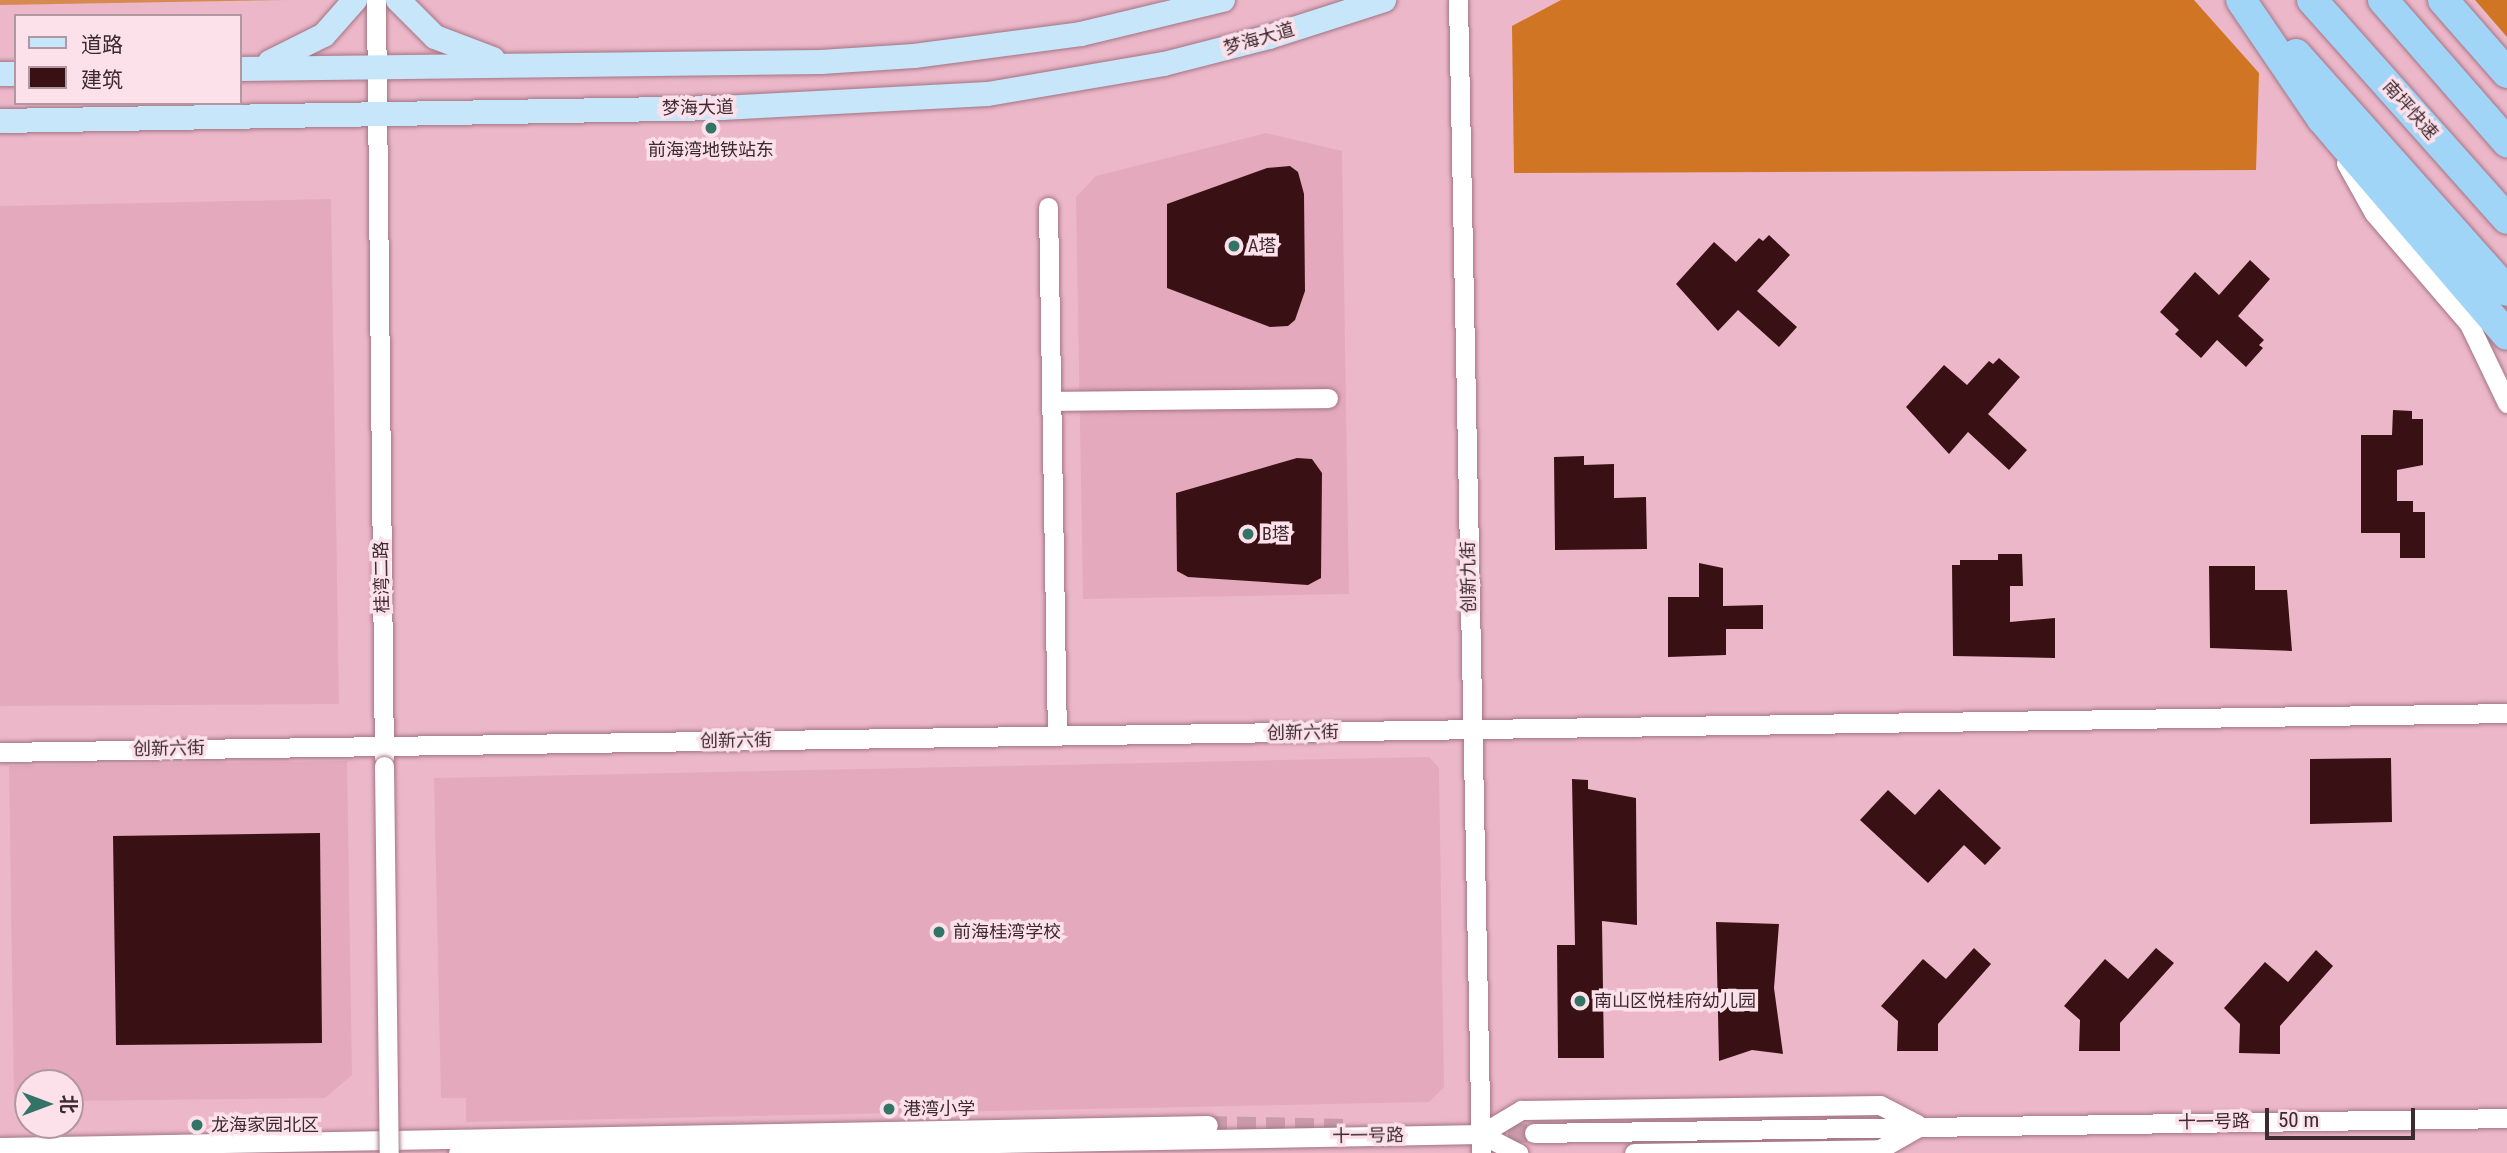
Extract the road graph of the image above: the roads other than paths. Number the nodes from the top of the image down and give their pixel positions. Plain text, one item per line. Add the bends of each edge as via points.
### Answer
1 (355, 0) edge
2 (376, 0) edge
3 (398, 0) edge
4 (1223, 0) edge
5 (1384, 0) edge
6 (1458, 0) edge
7 (2244, 0) edge
8 (2312, 0) edge
9 (2383, 0) edge
10 (2443, 0) edge
11 (518, 65) junction
12 (377, 67) junction
13 (242, 69) edge
14 (2507, 73) edge
15 (378, 113) junction
16 (2322, 119) junction
17 (0, 121) edge
18 (2507, 142) edge
19 (1048, 207) dead end
20 (2507, 219) edge
21 (2507, 292) edge
22 (2505, 334) edge
23 (1328, 398) dead end
24 (1052, 401) junction
25 (2507, 403) edge
26 (2507, 713) edge
27 (1472, 731) junction
28 (1057, 736) junction
29 (384, 745) junction
30 (0, 752) edge
31 (2507, 1118) edge
32 (1208, 1125) tunnel mouth
33 (1921, 1126) junction
34 (1534, 1133) tunnel mouth
35 (1481, 1143) edge
36 (0, 1147) edge
37 (389, 1153) edge
38 (458, 1153) edge
39 (1518, 1153) edge
40 (1634, 1153) edge

1 - 13 main road via 342,18 302,50
2 - 12 street, 桂湾二路
3 - 11 main road via 435,37
4 - 11 main road via 1082,34 914,56 821,62
5 - 15 main road, 梦海大道 via 1164,64 988,94 736,108
6 - 27 street, 创新九街
7 - 16 highway
7 - 21 highway
8 - 20 highway, 南坪快速
9 - 18 highway
10 - 14 highway
11 - 12 main road
12 - 13 main road
12 - 15 street, 桂湾二路
15 - 17 main road, 梦海大道
15 - 29 street, 桂湾二路
16 - 22 highway
16 - 25 street via 2374,213 2469,324
19 - 24 street
23 - 24 street
24 - 28 street
26 - 27 street, 创新六街
27 - 28 street, 创新六街
27 - 35 street, 创新九街
28 - 29 street, 创新六街
29 - 30 street, 创新六街
29 - 37 street, 桂湾二路, bridge
31 - 33 street, 十一号路
32 - 36 street
33 - 34 street
33 - 35 street, 十一号路 via 1880,1105 1521,1110
33 - 40 street, 十一号路 via 1880,1149
35 - 38 street, 十一号路 via 1389,1135
35 - 39 street, 十一号路

